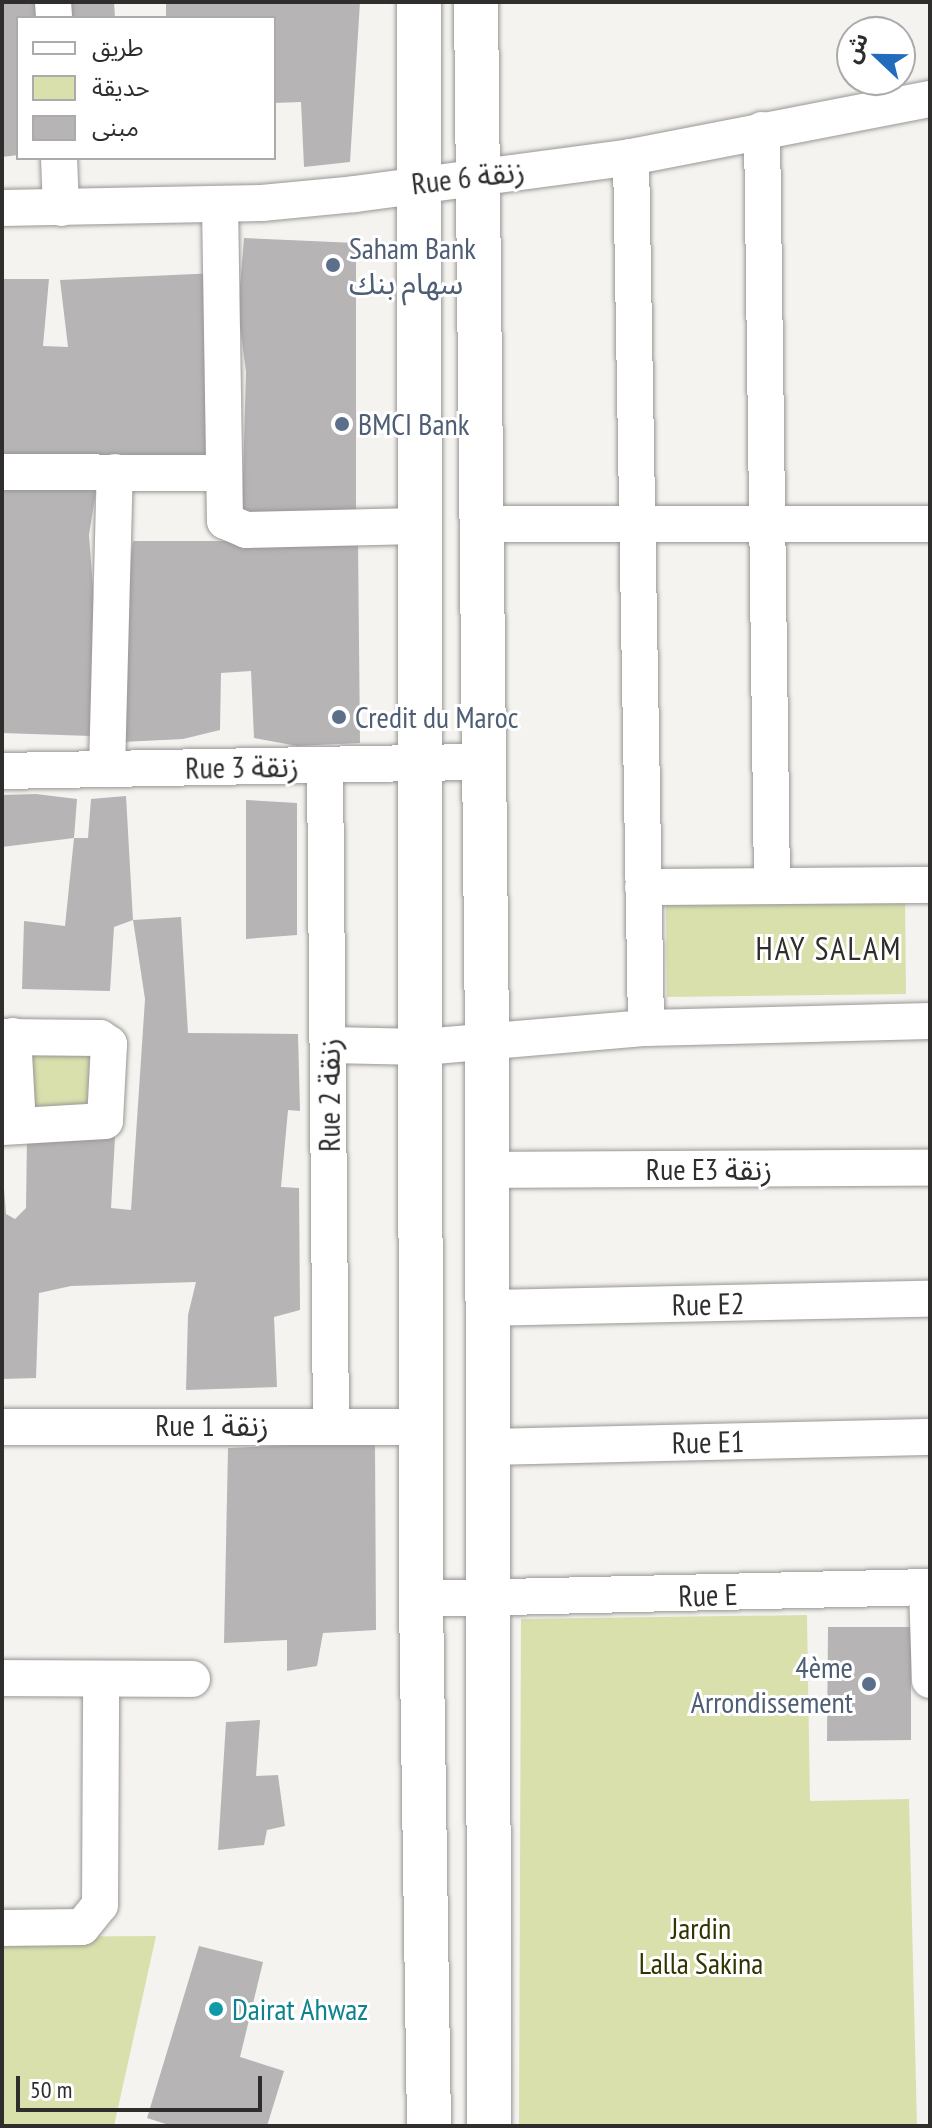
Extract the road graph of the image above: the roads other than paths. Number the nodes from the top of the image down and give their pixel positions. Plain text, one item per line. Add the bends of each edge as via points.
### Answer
1 (419, 2) edge
2 (476, 2) edge
3 (930, 99) edge
4 (762, 130) junction
5 (631, 157) junction
6 (59, 160) edge
7 (476, 175) junction
8 (417, 182) junction
9 (220, 204) junction
10 (2, 208) edge
11 (61, 208) junction
12 (2, 472) edge
13 (115, 472) junction
14 (222, 473) junction
15 (479, 524) junction
16 (637, 524) junction
17 (765, 524) junction
18 (930, 524) edge
19 (418, 526) junction
20 (482, 762) junction
21 (419, 764) junction
22 (325, 766) junction
23 (107, 769) junction
24 (2, 771) edge
25 (930, 885) edge
26 (772, 886) junction
27 (643, 887) junction
28 (930, 1021) edge
29 (646, 1028) junction
30 (8, 1036) edge
31 (487, 1038) junction
32 (329, 1045) junction
33 (423, 1047) junction
34 (10, 1126) edge
35 (930, 1168) edge
36 (487, 1170) junction
37 (930, 1299) edge
38 (486, 1308) junction
39 (331, 1424) junction
40 (2, 1427) edge
41 (422, 1427) junction
42 (930, 1437) edge
43 (485, 1447) junction
44 (928, 1587) edge
45 (421, 1599) junction
46 (486, 1601) junction
47 (2, 1678) edge
48 (101, 1679) junction
49 (192, 1679) dead end
50 (930, 1680) edge
51 (2, 1928) edge
52 (429, 2126) edge
53 (489, 2126) edge

1 - 8 main road
2 - 7 main road
3 - 4 street, Rue 6 زنقة
4 - 5 street, Rue 6 زنقة
4 - 17 street
5 - 7 street, Rue 6 زنقة
5 - 16 street
6 - 11 street
7 - 8 street, Rue 6 زنقة
7 - 15 main road
8 - 9 street, Rue 6 زنقة via 355,194
8 - 19 main road
9 - 11 street, Rue 6 زنقة
9 - 14 street
10 - 11 street, Rue 6 زنقة
12 - 13 street
13 - 14 street
13 - 23 street
14 - 19 street via 225,521 237,529
15 - 16 street
15 - 20 main road
16 - 17 street
16 - 27 street
17 - 18 street
17 - 26 street
19 - 21 main road
20 - 21 street, Rue 3 زنقة
20 - 31 main road
21 - 22 street, Rue 3 زنقة
21 - 33 main road
22 - 23 street, Rue 3 زنقة
22 - 32 street, Rue 2 زنقة
23 - 24 street, Rue 3 زنقة
25 - 26 street
26 - 27 street
27 - 29 street
28 - 29 street
29 - 31 street
30 - 34 street
30 - 34 street via 100,1038 109,1044 105,1121
31 - 33 street
31 - 36 main road
32 - 33 street
32 - 39 street, Rue 2 زنقة
33 - 41 main road
35 - 36 street, Rue E3 زنقة
36 - 38 main road
37 - 38 street, Rue E2
38 - 43 main road
39 - 40 street, Rue 1 زنقة
39 - 41 street, Rue 1 زنقة
41 - 45 main road
42 - 43 street, Rue E1
43 - 46 main road
44 - 46 street, Rue E
44 - 50 street
45 - 46 street, Rue E
45 - 52 main road
46 - 53 main road
47 - 48 street
48 - 49 street
48 - 51 street via 100,1905 82,1927

